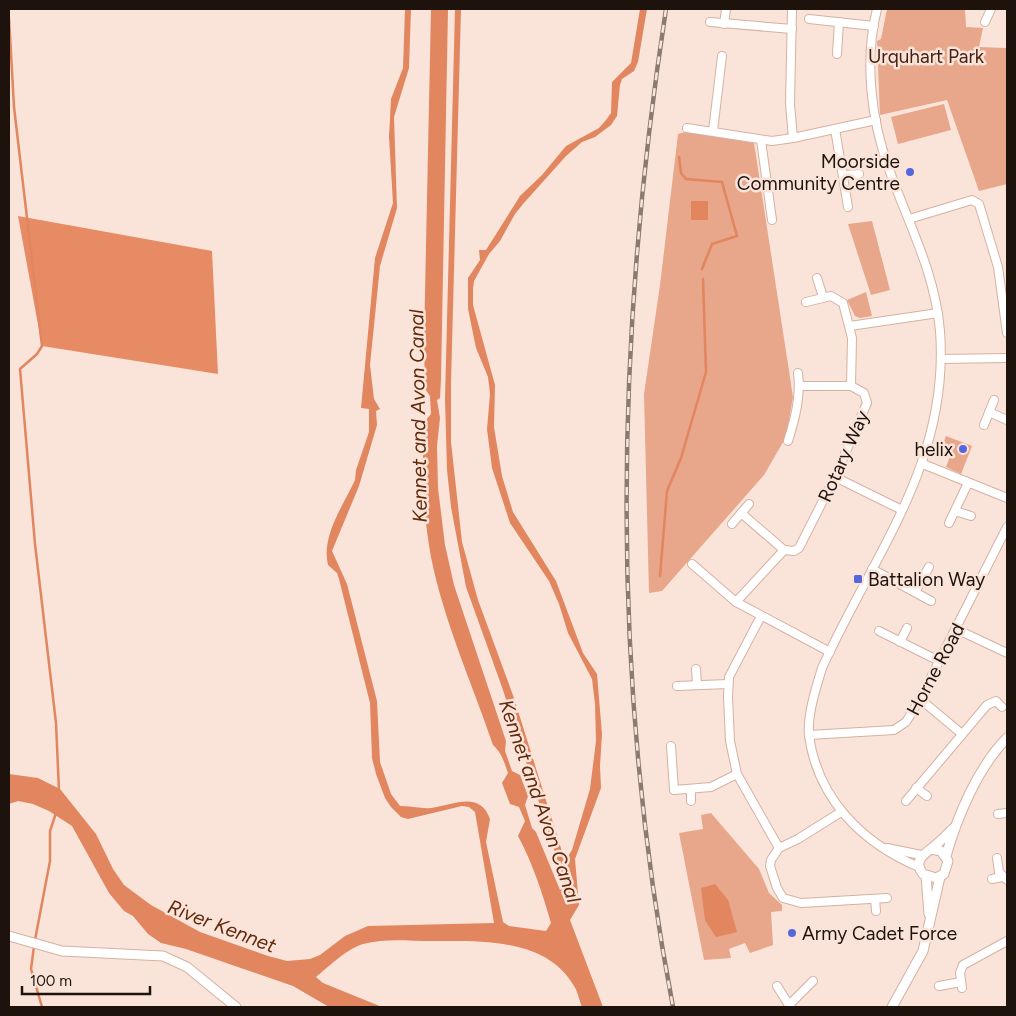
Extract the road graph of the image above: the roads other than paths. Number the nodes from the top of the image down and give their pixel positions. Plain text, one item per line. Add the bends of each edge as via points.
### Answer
1 (726, 9) edge
2 (792, 9) edge
3 (877, 9) edge
4 (991, 9) edge
5 (808, 19) dead end
6 (710, 22) dead end
7 (839, 22) junction
8 (985, 22) dead end
9 (724, 24) junction
10 (874, 26) junction
11 (792, 29) junction
12 (837, 54) dead end
13 (722, 56) dead end
14 (876, 120) junction
15 (686, 128) dead end
16 (835, 129) junction
17 (713, 131) junction
18 (793, 138) junction
19 (761, 140) junction
20 (859, 174) dead end
21 (844, 175) junction
22 (848, 208) dead end
23 (909, 219) junction
24 (772, 220) dead end
25 (1007, 265) edge
26 (998, 267) junction
27 (817, 278) dead end
28 (823, 297) junction
29 (806, 302) dead end
30 (938, 313) junction
31 (850, 326) junction
32 (1007, 332) edge
33 (1007, 358) edge
34 (941, 359) junction
35 (798, 373) dead end
36 (800, 386) junction
37 (851, 386) junction
38 (994, 400) dead end
39 (989, 412) junction
40 (1007, 420) edge
41 (984, 425) dead end
42 (788, 441) dead end
43 (923, 464) junction
44 (836, 477) junction
45 (968, 482) junction
46 (1007, 498) edge
47 (749, 504) dead end
48 (902, 510) junction
49 (955, 511) junction
50 (741, 513) junction
51 (972, 516) dead end
52 (949, 523) dead end
53 (732, 524) dead end
54 (1007, 526) edge
55 (784, 550) junction
56 (692, 564) dead end
57 (929, 567) dead end
58 (872, 569) junction
59 (915, 592) junction
60 (931, 601) dead end
61 (736, 602) junction
62 (761, 616) junction
63 (907, 628) dead end
64 (956, 629) junction
65 (879, 631) dead end
66 (900, 642) junction
67 (830, 652) junction
68 (1007, 652) edge
69 (939, 661) junction
70 (696, 669) dead end
71 (728, 684) junction
72 (697, 685) junction
73 (677, 686) dead end
74 (920, 699) junction
75 (1002, 707) dead end
76 (962, 734) junction
77 (809, 735) junction
78 (1007, 738) edge
79 (671, 746) dead end
80 (737, 774) junction
81 (916, 788) junction
82 (691, 789) junction
83 (927, 796) dead end
84 (906, 800) dead end
85 (691, 801) dead end
86 (841, 812) junction
87 (1007, 813) edge
88 (998, 814) dead end
89 (954, 828) junction
90 (882, 847) junction
91 (779, 848) junction
92 (931, 849) junction
93 (921, 855) junction
94 (946, 856) junction
95 (997, 858) dead end
96 (919, 867) junction
97 (926, 876) junction
98 (940, 877) junction
99 (992, 878) dead end
100 (1005, 878) edge
101 (887, 898) dead end
102 (876, 899) junction
103 (876, 911) dead end
104 (930, 920) junction
105 (9, 936) edge
106 (1007, 941) edge
107 (813, 981) dead end
108 (777, 986) dead end
109 (939, 986) dead end
110 (790, 1006) edge
111 (236, 1007) edge
112 (892, 1007) edge

1 - 9 street
2 - 11 street
3 - 10 street
4 - 8 street
5 - 7 street
6 - 9 street
7 - 10 street
7 - 12 street
9 - 11 street
10 - 14 street via 872,81
11 - 18 street via 790,104
13 - 17 street
14 - 16 street
14 - 23 street via 884,154
15 - 17 street
16 - 18 street
16 - 21 street
17 - 19 street
18 - 19 street
19 - 24 street
20 - 21 street
21 - 22 street
23 - 26 street via 951,204 977,202
23 - 30 street via 927,267
25 - 26 street
26 - 32 street
27 - 28 street
28 - 29 street
28 - 31 street, Rotary Way via 834,296 844,303
30 - 31 street
30 - 34 street
31 - 37 street, Rotary Way via 853,352
33 - 34 street
34 - 43 street via 936,413
35 - 36 street
36 - 37 street
36 - 42 street
37 - 44 street, Rotary Way via 866,395 867,403
38 - 39 street
39 - 40 street
39 - 41 street
43 - 45 street
43 - 48 street
44 - 48 street
44 - 55 street, Rotary Way via 800,548
45 - 46 street
45 - 49 street
47 - 50 street
48 - 58 street
49 - 51 street
49 - 52 street
50 - 53 street
50 - 55 street
54 - 64 street, Horne Road
55 - 61 street, Rotary Way
56 - 61 street
57 - 59 street
58 - 59 street
58 - 67 street
59 - 60 street
61 - 62 street
62 - 67 street
62 - 71 street
63 - 66 street
64 - 68 street
64 - 69 street, Horne Road
65 - 66 street
66 - 69 street
67 - 77 street via 815,692
69 - 74 street, Horne Road
70 - 72 street
71 - 72 street
71 - 80 street via 731,752
72 - 73 street
74 - 76 street
74 - 77 street, Horne Road via 906,722 894,730
75 - 76 street via 996,702 990,703
76 - 81 street
77 - 86 street via 824,784
78 - 89 street via 988,762
79 - 82 street via 674,790
80 - 82 street via 711,787
80 - 91 street
81 - 83 street
81 - 84 street
82 - 85 street
86 - 90 street via 861,833
86 - 91 street
87 - 88 street
89 - 92 street
89 - 94 street
90 - 93 street
90 - 96 street
91 - 102 street via 770,866 783,898 801,903
92 - 93 street
92 - 94 street
93 - 96 street
94 - 98 street via 948,865
95 - 100 street via 997,867
96 - 97 street
97 - 98 street
97 - 104 street
98 - 104 street
99 - 100 street
101 - 102 street
102 - 103 street
104 - 112 street via 919,960
105 - 111 street via 46,948 163,956 186,967
106 - 109 street via 967,962 960,973 962,985
107 - 110 street
108 - 110 street

